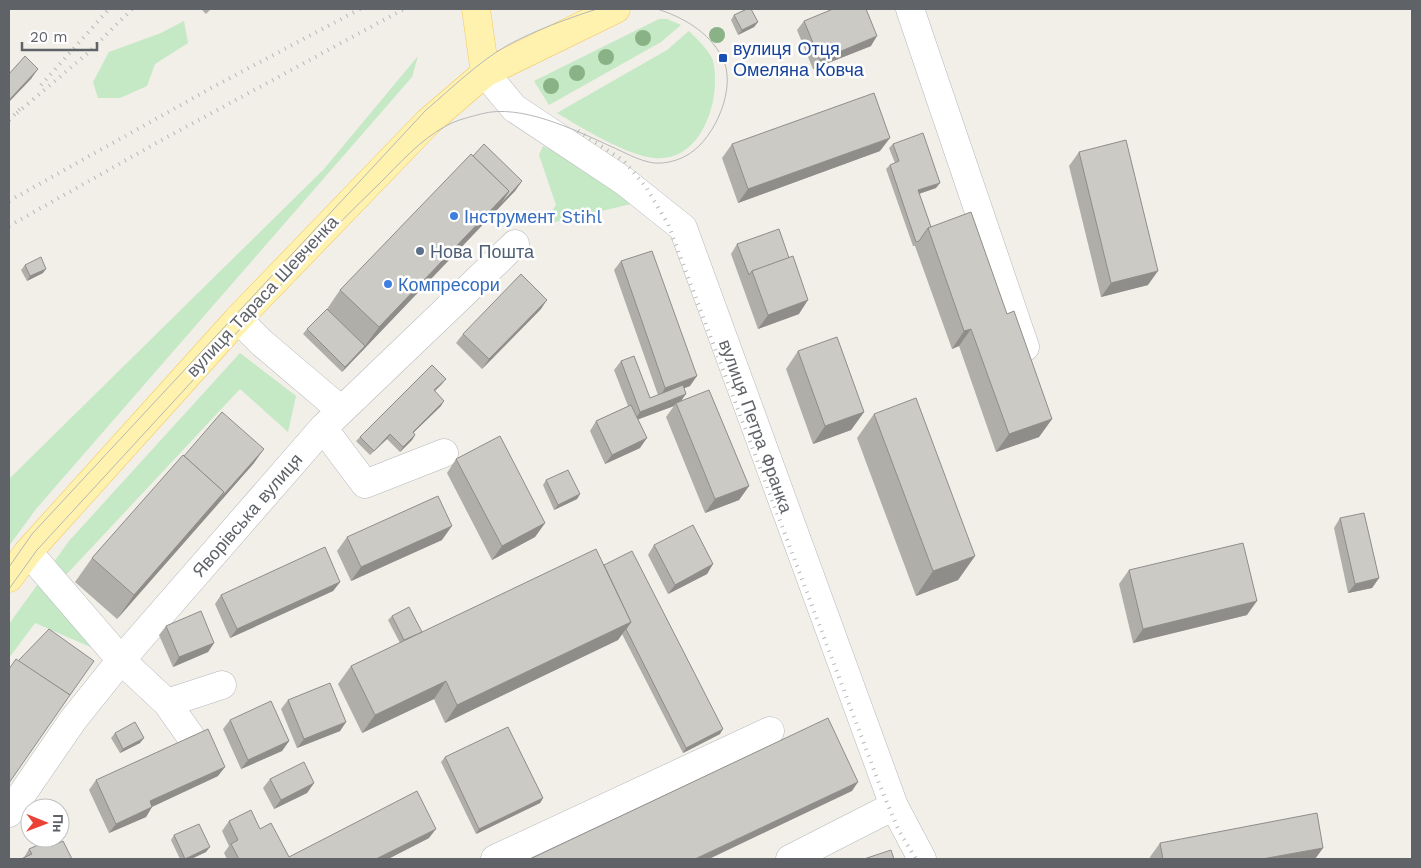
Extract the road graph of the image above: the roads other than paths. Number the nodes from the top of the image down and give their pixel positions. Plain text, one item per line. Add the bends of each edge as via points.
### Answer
1 (476, 9) edge
2 (616, 9) edge
3 (910, 9) edge
4 (485, 73) junction
5 (514, 244) dead end
6 (238, 318) junction
7 (1033, 372) edge
8 (332, 419) junction
9 (444, 453) dead end
10 (28, 552) junction
11 (9, 578) edge
12 (121, 660) junction
13 (222, 685) dead end
14 (167, 703) junction
15 (770, 731) dead end
16 (191, 737) edge
17 (894, 806) junction
18 (9, 813) edge
19 (495, 859) edge
20 (790, 859) edge
21 (922, 859) edge

1 - 4 main road
2 - 4 main road, вулиця Тараса Шевченка
3 - 7 street
4 - 6 main road, вулиця Тараса Шевченка via 428,122
4 - 17 street, вулиця Петра Франка via 514,108 624,180 683,228
5 - 8 street, Яворівська вулиця
6 - 8 street
6 - 10 main road, вулиця Тараса Шевченка
8 - 9 street via 365,484
8 - 12 street, Яворівська вулиця
10 - 11 main road, вулиця Тараса Шевченка
10 - 12 street
12 - 14 street
12 - 18 street, Яворівська вулиця via 73,720
13 - 14 street
14 - 16 street
15 - 19 street
17 - 20 street
17 - 21 street, вулиця Петра Франка

